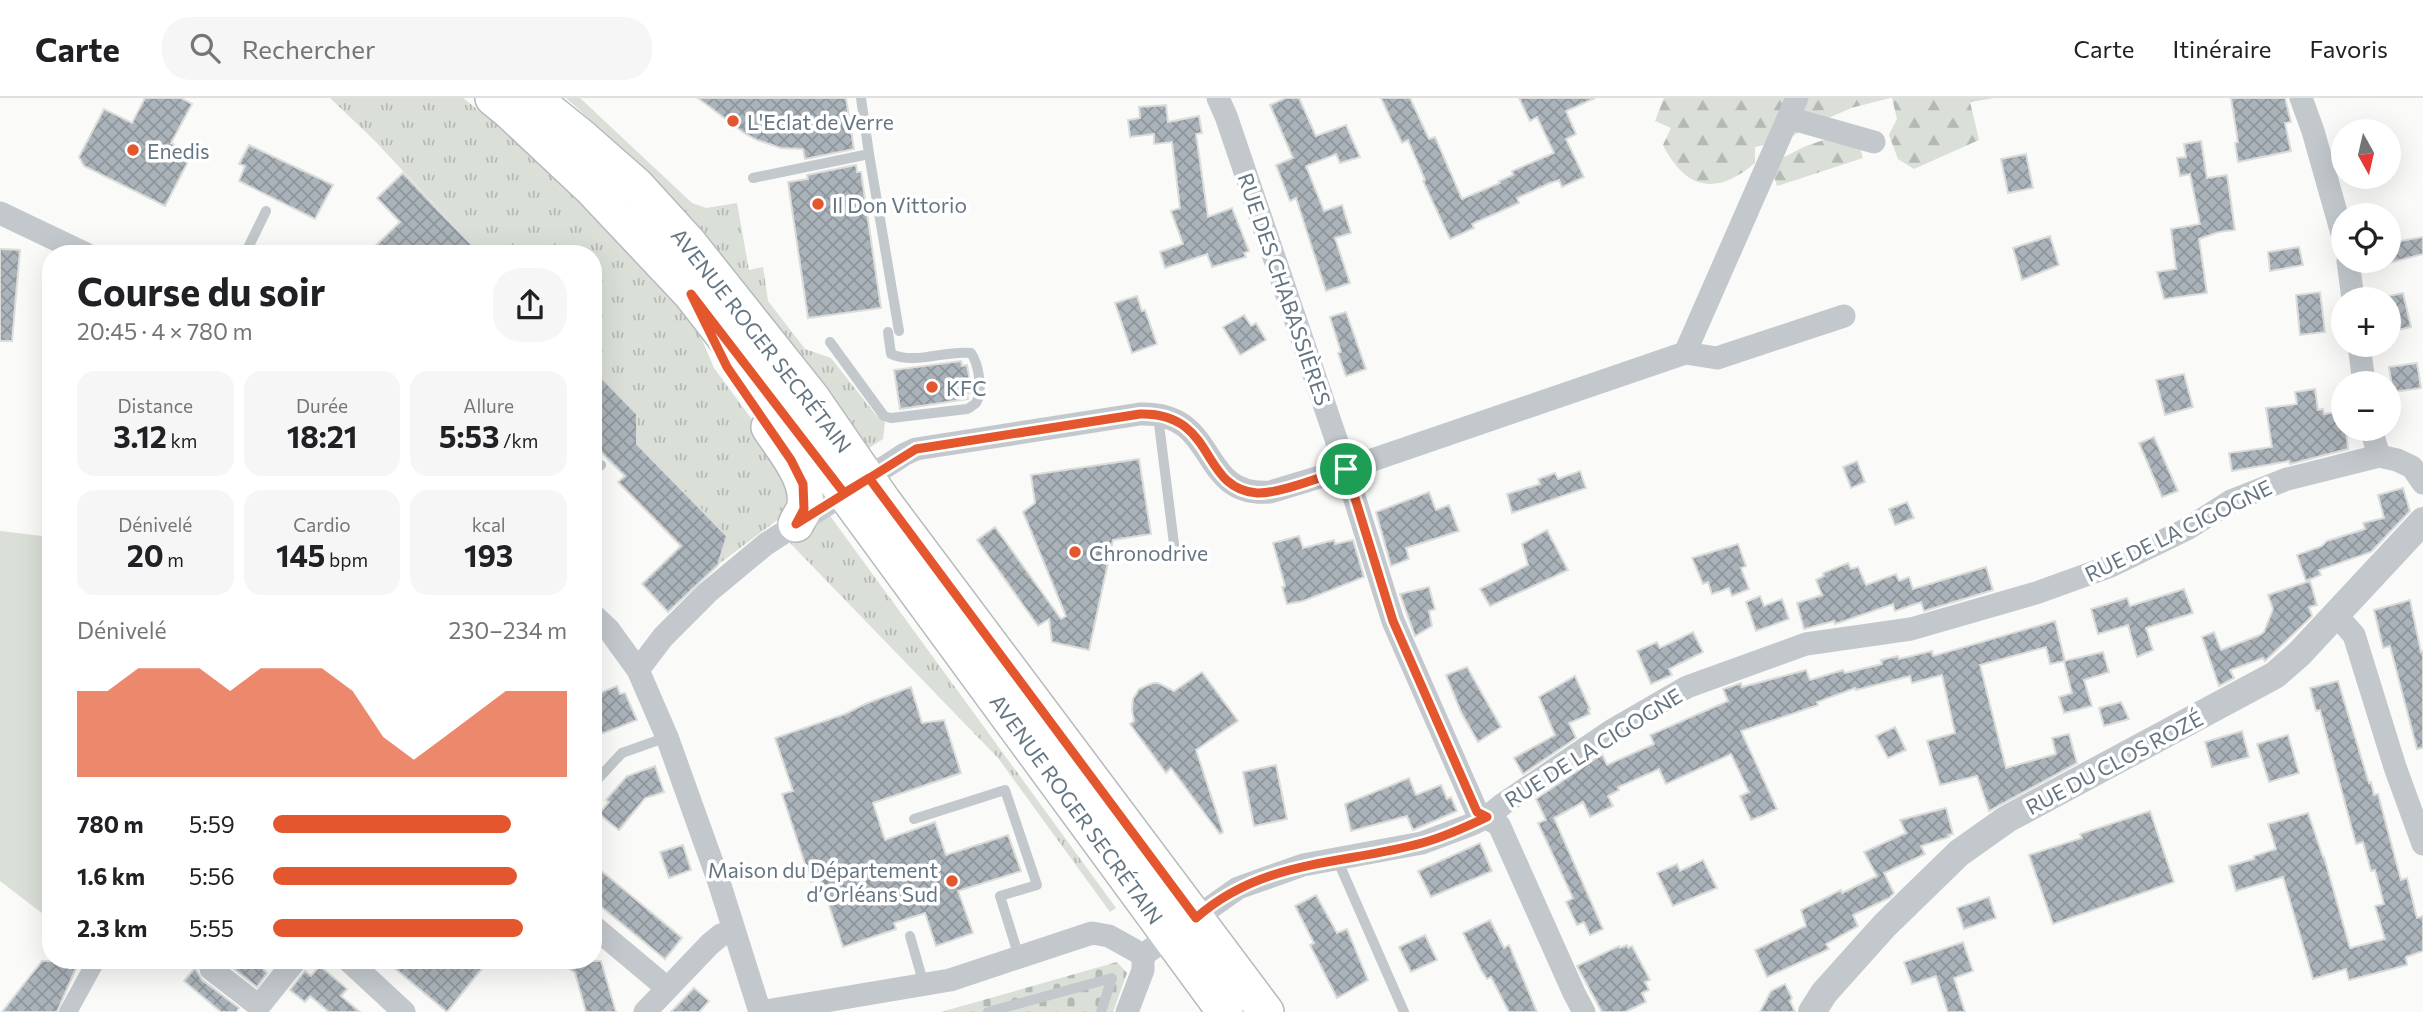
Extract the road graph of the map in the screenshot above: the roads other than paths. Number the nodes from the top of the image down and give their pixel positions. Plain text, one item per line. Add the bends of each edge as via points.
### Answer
1 (493, 98) edge
2 (533, 98) edge
3 (555, 98) edge
4 (861, 98) edge
5 (1218, 98) edge
6 (2301, 98) edge
7 (1793, 108) edge
8 (1874, 142) dead end
9 (869, 154) junction
10 (752, 178) dead end
11 (637, 186) junction
12 (2334, 203) edge
13 (267, 211) dead end
14 (0, 213) edge
15 (67, 245) edge
16 (250, 245) edge
17 (691, 294) junction
18 (1844, 316) dead end
19 (830, 342) dead end
20 (1685, 353) junction
21 (1158, 414) junction
22 (2375, 441) edge
23 (2379, 456) junction
24 (1346, 469) junction
25 (2423, 482) edge
26 (856, 485) junction
27 (2423, 521) edge
28 (796, 524) junction
29 (1175, 552) dead end
30 (2336, 615) junction
31 (602, 623) edge
32 (638, 670) junction
33 (667, 737) junction
34 (602, 774) edge
35 (1487, 817) junction
36 (914, 819) dead end
37 (2423, 844) edge
38 (1337, 859) junction
39 (733, 931) junction
40 (602, 934) edge
41 (910, 936) dead end
42 (1170, 937) junction
43 (1019, 957) junction
44 (92, 969) edge
45 (211, 969) dead end
46 (289, 969) edge
47 (358, 969) edge
48 (923, 985) junction
49 (667, 988) junction
50 (68, 1012) edge
51 (404, 1012) edge
52 (646, 1012) edge
53 (760, 1012) edge
54 (988, 1012) edge
55 (1101, 1012) edge
56 (1127, 1012) edge
57 (1225, 1012) edge
58 (1266, 1012) edge
59 (1404, 1012) edge
60 (1584, 1012) edge
61 (1812, 1012) edge

1 - 17 main road, AVENUE ROGER SECRÉTAIN via 592,188
2 - 11 main road, AVENUE ROGER SECRÉTAIN
3 - 11 main road via 592,131
4 - 9 lane
5 - 24 street, RUE DES CHABASSIÈRES
6 - 12 street
7 - 8 street
7 - 20 street
9 - 10 lane
9 - 19 lane via 894,332 891,354 904,359 971,353 980,391 976,403 967,409 884,416
11 - 26 main road, AVENUE ROGER SECRÉTAIN via 688,242 812,398
13 - 16 lane
14 - 15 street
17 - 26 main road, AVENUE ROGER SECRÉTAIN
17 - 28 main road via 727,367 803,484 804,509
18 - 20 street via 1717,358
20 - 24 street
21 - 24 street via 1188,427 1226,481 1236,488 1270,492
21 - 26 street via 916,449
21 - 29 lane
22 - 23 street
23 - 25 street via 2412,467
23 - 35 street, RUE DE LA CIGOGNE via 2287,479 2231,500 2187,529 2111,566 2036,593 1911,629 1806,644 1687,687 1611,731
24 - 35 street, RUE DES CHABASSIÈRES via 1393,621 1477,812
26 - 28 street
26 - 42 main road, AVENUE ROGER SECRÉTAIN
27 - 30 street, RUE DU CLOS ROZÉ
28 - 32 street via 708,593 663,637
30 - 37 street via 2354,635
30 - 61 street, RUE DU CLOS ROZÉ via 2275,675 2007,819 1959,853 1885,925
31 - 32 street
32 - 33 street
33 - 34 lane via 622,752
33 - 39 street
35 - 38 street, RUE DE LA CIGOGNE via 1422,843
35 - 60 street, RUE DES CHABASSIÈRES via 1499,825
36 - 43 lane via 1005,790 1037,885 1000,896
38 - 42 street, RUE DE LA CIGOGNE via 1303,865 1237,888
38 - 59 lane
39 - 49 street via 710,944
39 - 53 street
40 - 49 street
41 - 48 lane
42 - 43 street via 1092,933
42 - 56 street via 1143,970
42 - 57 main road, AVENUE ROGER SECRÉTAIN
42 - 58 main road, AVENUE ROGER SECRÉTAIN
43 - 48 street
44 - 50 street
45 - 46 street via 259,1006
47 - 51 street
48 - 53 street
49 - 52 street
54 - 55 lane via 1112,978

